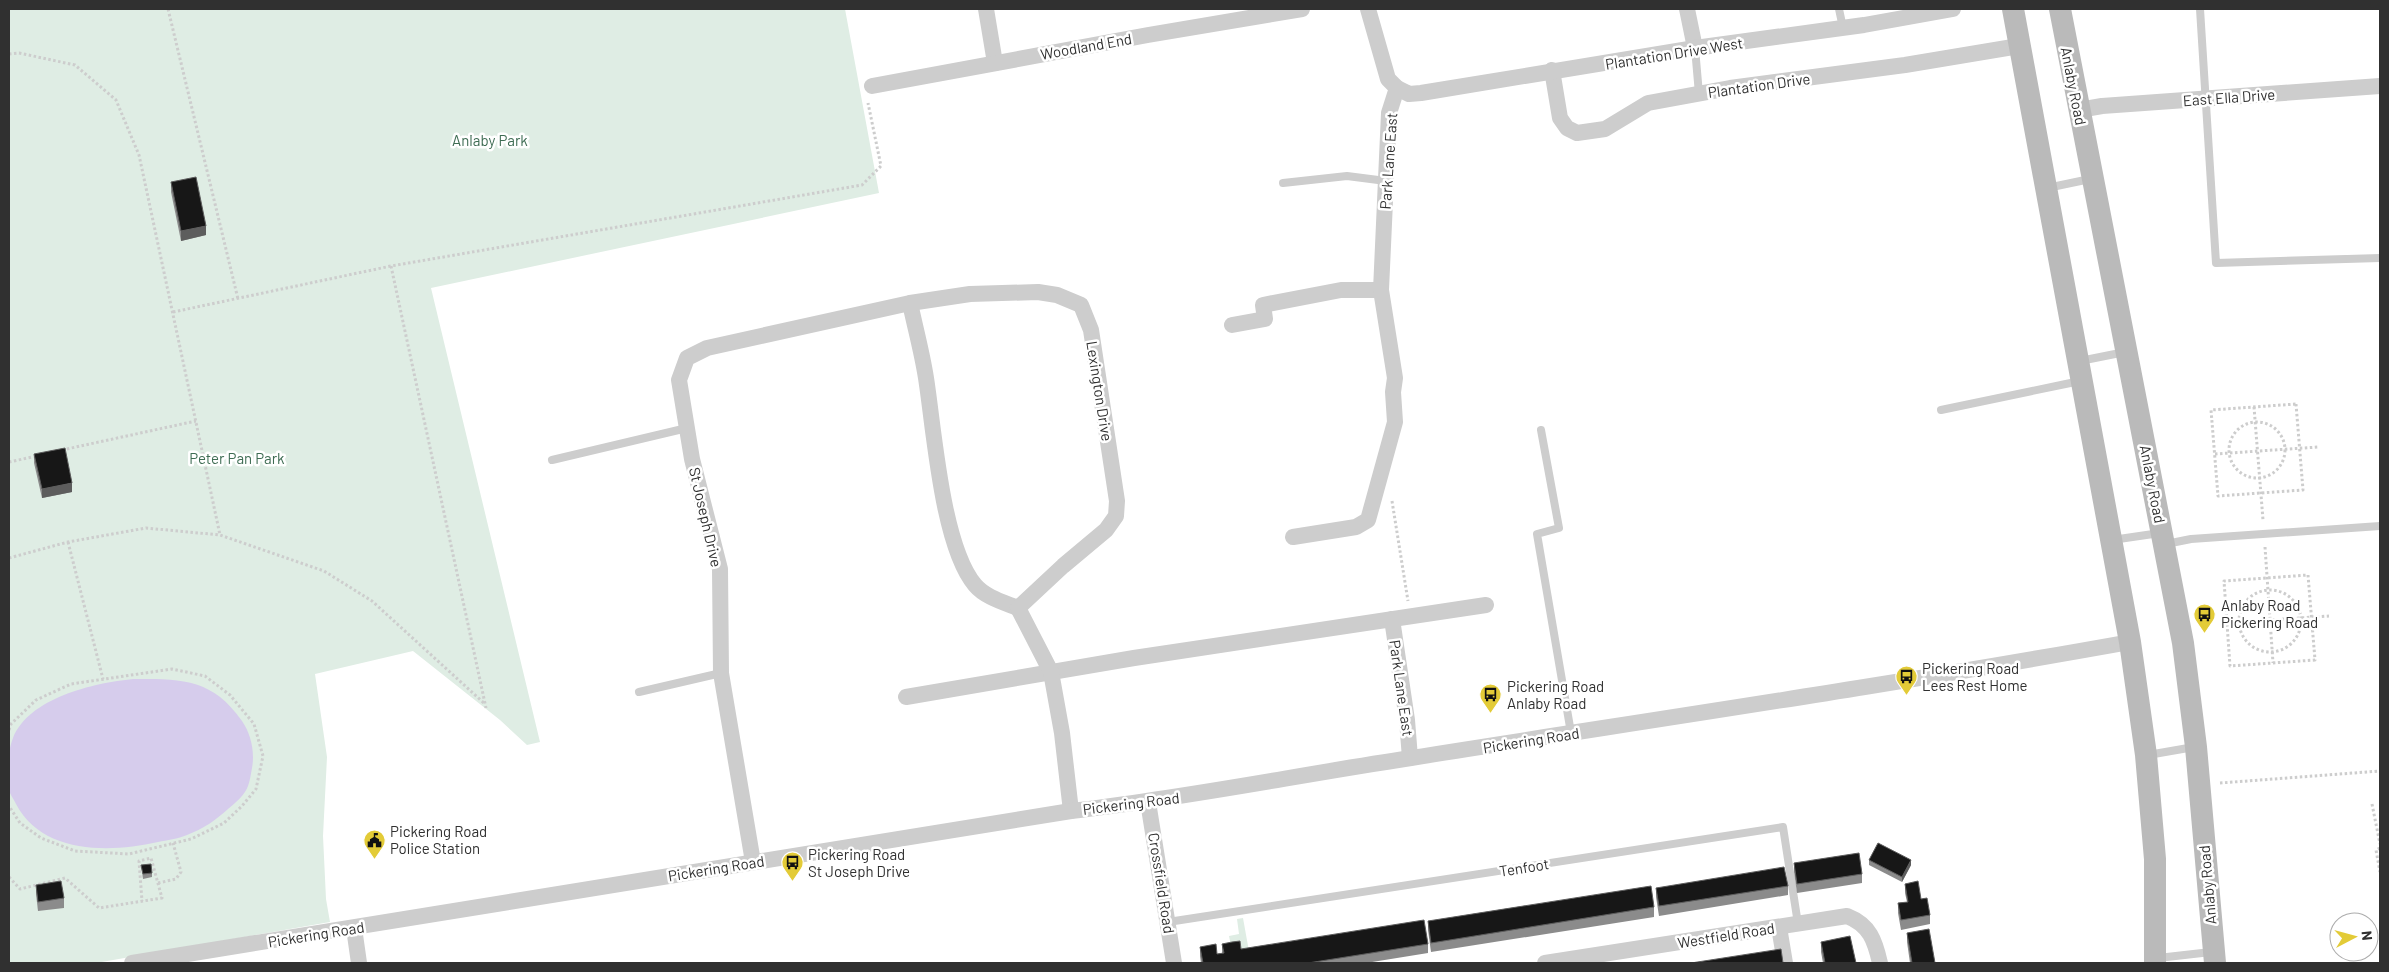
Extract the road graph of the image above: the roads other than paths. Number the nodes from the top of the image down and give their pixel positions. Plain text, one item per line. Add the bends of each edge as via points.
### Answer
1 (986, 9) edge
2 (1302, 9) edge
3 (1368, 9) edge
4 (1687, 9) edge
5 (1839, 9) edge
6 (1953, 9) edge
7 (2013, 9) edge
8 (2060, 9) edge
9 (2200, 9) edge
10 (1843, 28) junction
11 (2019, 46) junction
12 (1695, 48) junction
13 (995, 63) junction
14 (1552, 70) junction
15 (872, 86) road end
16 (2380, 86) edge
17 (1397, 88) junction
18 (1699, 94) junction
19 (2205, 98) junction
20 (2079, 110) junction
21 (2092, 179) junction
22 (1386, 181) junction
23 (1283, 183) dead end
24 (2047, 189) junction
25 (2380, 258) edge
26 (1380, 290) junction
27 (910, 303) junction
28 (837, 319) joint
29 (1232, 325) dead end
30 (2127, 351) junction
31 (2079, 371) junction
32 (1941, 410) dead end
33 (687, 428) junction
34 (1541, 430) dead end
35 (552, 460) dead end
36 (2380, 526) edge
37 (1293, 537) dead end
38 (2163, 538) junction
39 (2110, 540) junction
40 (1486, 604) dead end
41 (1018, 608) junction
42 (1392, 619) junction
43 (2130, 642) junction
44 (1051, 672) junction
45 (721, 673) junction
46 (638, 692) dead end
47 (906, 697) dead end
48 (1571, 734) junction
49 (2196, 747) junction
50 (2146, 755) junction
51 (1410, 758) junction
52 (1148, 802) junction
53 (1071, 811) junction
54 (753, 862) junction
55 (1168, 922) junction
56 (1798, 924) junction
57 (1779, 927) junction
58 (354, 928) junction
59 (2214, 958) edge
60 (2154, 961) edge
61 (132, 963) edge
62 (360, 963) edge
63 (1174, 963) edge
64 (1544, 963) edge
65 (1785, 963) edge
66 (1880, 963) edge

1 - 13 street
2 - 13 street, Woodland End
3 - 17 street via 1388,79
4 - 12 street
5 - 10 lane
6 - 10 street, Plantation Drive West
7 - 11 main road
8 - 20 main road, Anlaby Road
9 - 19 lane
10 - 12 street, Plantation Drive West
11 - 18 street, Plantation Drive
11 - 24 main road
12 - 14 street, Plantation Drive West
12 - 18 lane
13 - 15 street, Woodland End
14 - 17 street, Plantation Drive West via 1420,93 1409,94
14 - 18 street, Plantation Drive via 1560,118 1567,128 1577,133 1605,129 1648,103
16 - 19 street, East Ella Drive
17 - 22 street, Park Lane East via 1389,113
19 - 20 street, East Ella Drive
19 - 25 lane via 2216,264
20 - 21 main road, Anlaby Road
21 - 24 lane
21 - 30 main road, Anlaby Road
22 - 23 lane via 1347,176
22 - 26 street, Park Lane East
24 - 31 main road
26 - 29 street via 1341,290 1263,304 1265,319
26 - 37 street, Park Lane East via 1395,378 1395,422 1368,520 1356,526
27 - 28 street, Lexington Drive
27 - 41 street via 926,375 941,483 956,551 975,585 993,598
27 - 41 street, Lexington Drive via 970,294 1058,294 1081,305 1090,330 1117,501 1116,516 1106,530
28 - 33 street, St Joseph Drive via 707,348 688,358 679,380
30 - 31 lane
30 - 38 main road, Anlaby Road
31 - 32 lane
31 - 39 main road
33 - 35 lane
33 - 45 street, St Joseph Drive via 720,569
34 - 48 lane via 1558,528 1537,534
36 - 38 lane via 2191,539
38 - 39 lane
38 - 49 main road, Anlaby Road via 2183,643
39 - 43 main road
40 - 42 street
41 - 44 street
42 - 44 street
42 - 51 street, Park Lane East
43 - 48 street, Pickering Road
43 - 50 main road
44 - 47 street
44 - 53 street
45 - 46 lane
45 - 54 street, St Joseph Drive
48 - 51 street, Pickering Road
49 - 50 lane
49 - 59 main road, Anlaby Road
50 - 60 main road via 2155,859
51 - 52 street, Pickering Road
52 - 53 street, Pickering Road
52 - 55 street, Crossfield Road
53 - 54 street, Pickering Road
54 - 58 street, Pickering Road
55 - 56 lane, Tenfoot via 1783,827
55 - 63 street, Crossfield Road
56 - 57 street, Westfield Road
56 - 66 street, Westfield Road via 1847,916 1859,921 1874,940
57 - 64 street, Westfield Road
57 - 65 street
58 - 61 street, Pickering Road
58 - 62 street
59 - 60 lane

